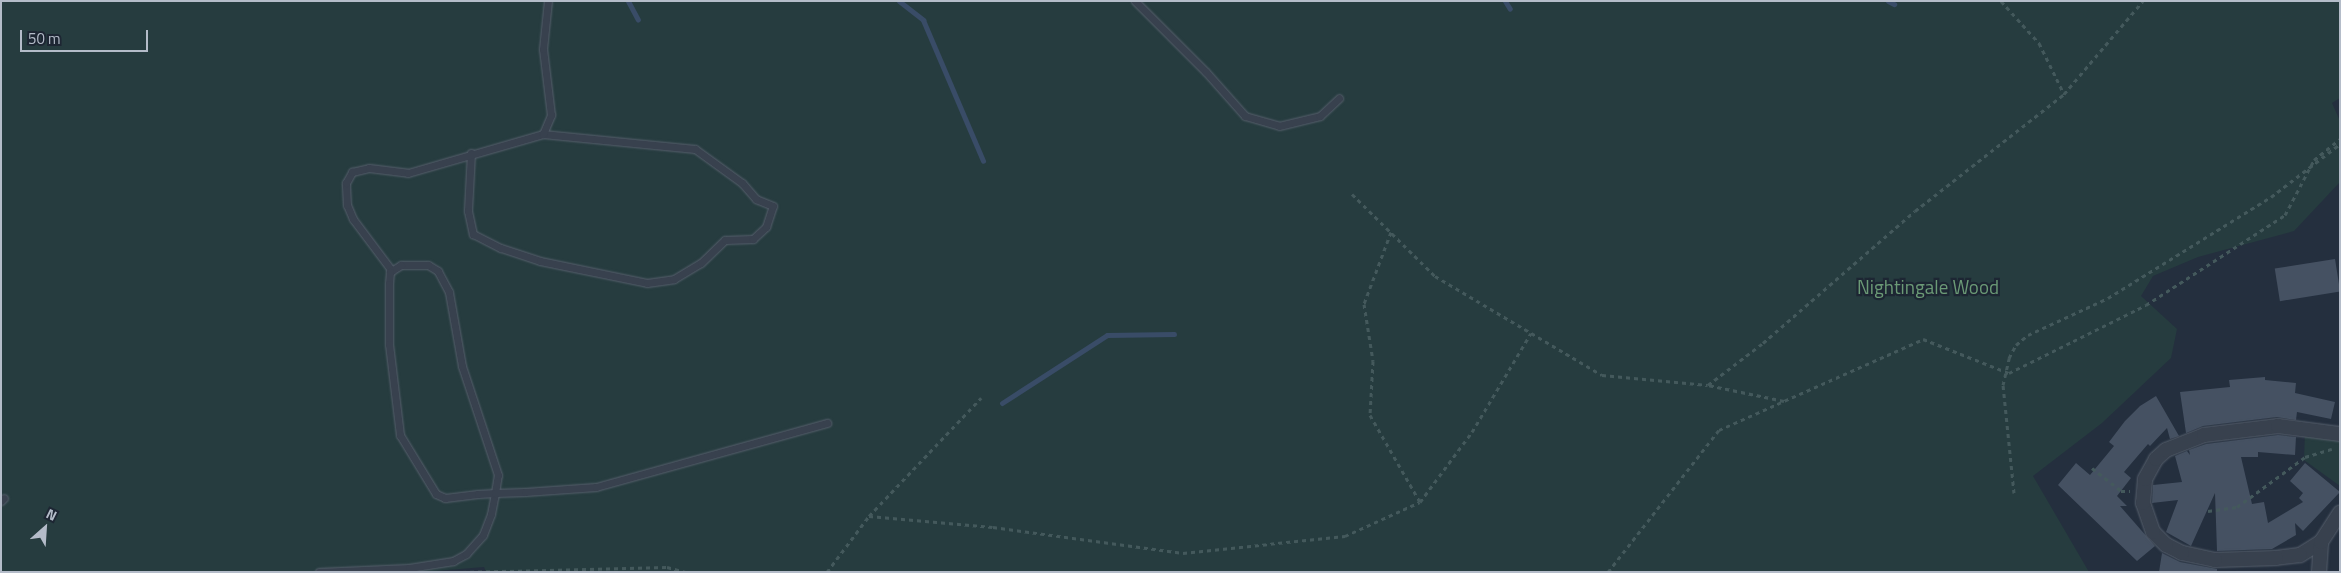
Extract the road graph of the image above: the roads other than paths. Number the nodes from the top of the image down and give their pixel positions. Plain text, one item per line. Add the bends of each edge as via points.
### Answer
1 (548, 1) edge
2 (1134, 1) edge
3 (1339, 98) dead end
4 (543, 134) junction
5 (471, 153) junction
6 (392, 271) junction
7 (826, 423) dead end
8 (2340, 434) edge
9 (495, 493) junction
10 (2340, 513) edge
11 (2321, 542) junction
12 (2321, 570) edge
13 (319, 572) edge

1 - 4 lane via 543,49 551,115
2 - 3 lane via 1245,116 1278,126 1320,116
4 - 5 lane
4 - 5 lane via 695,149 742,183 756,199 773,206 766,227 753,239 725,240 701,263 674,279 647,283 540,261 473,234 468,211
5 - 6 lane via 408,173 369,168 352,172 346,183 347,205 353,219
6 - 9 lane via 401,265 428,265 438,271 449,292 462,366 498,475
6 - 9 lane via 389,344 400,435 436,494 445,498
7 - 9 lane via 596,487
8 - 11 street via 2278,426 2197,437 2176,444 2156,459 2145,479 2145,513 2153,532 2171,548 2196,557 2215,560 2276,558 2300,554
9 - 13 lane via 484,534 466,554 453,561 409,568
10 - 11 street
11 - 12 street

